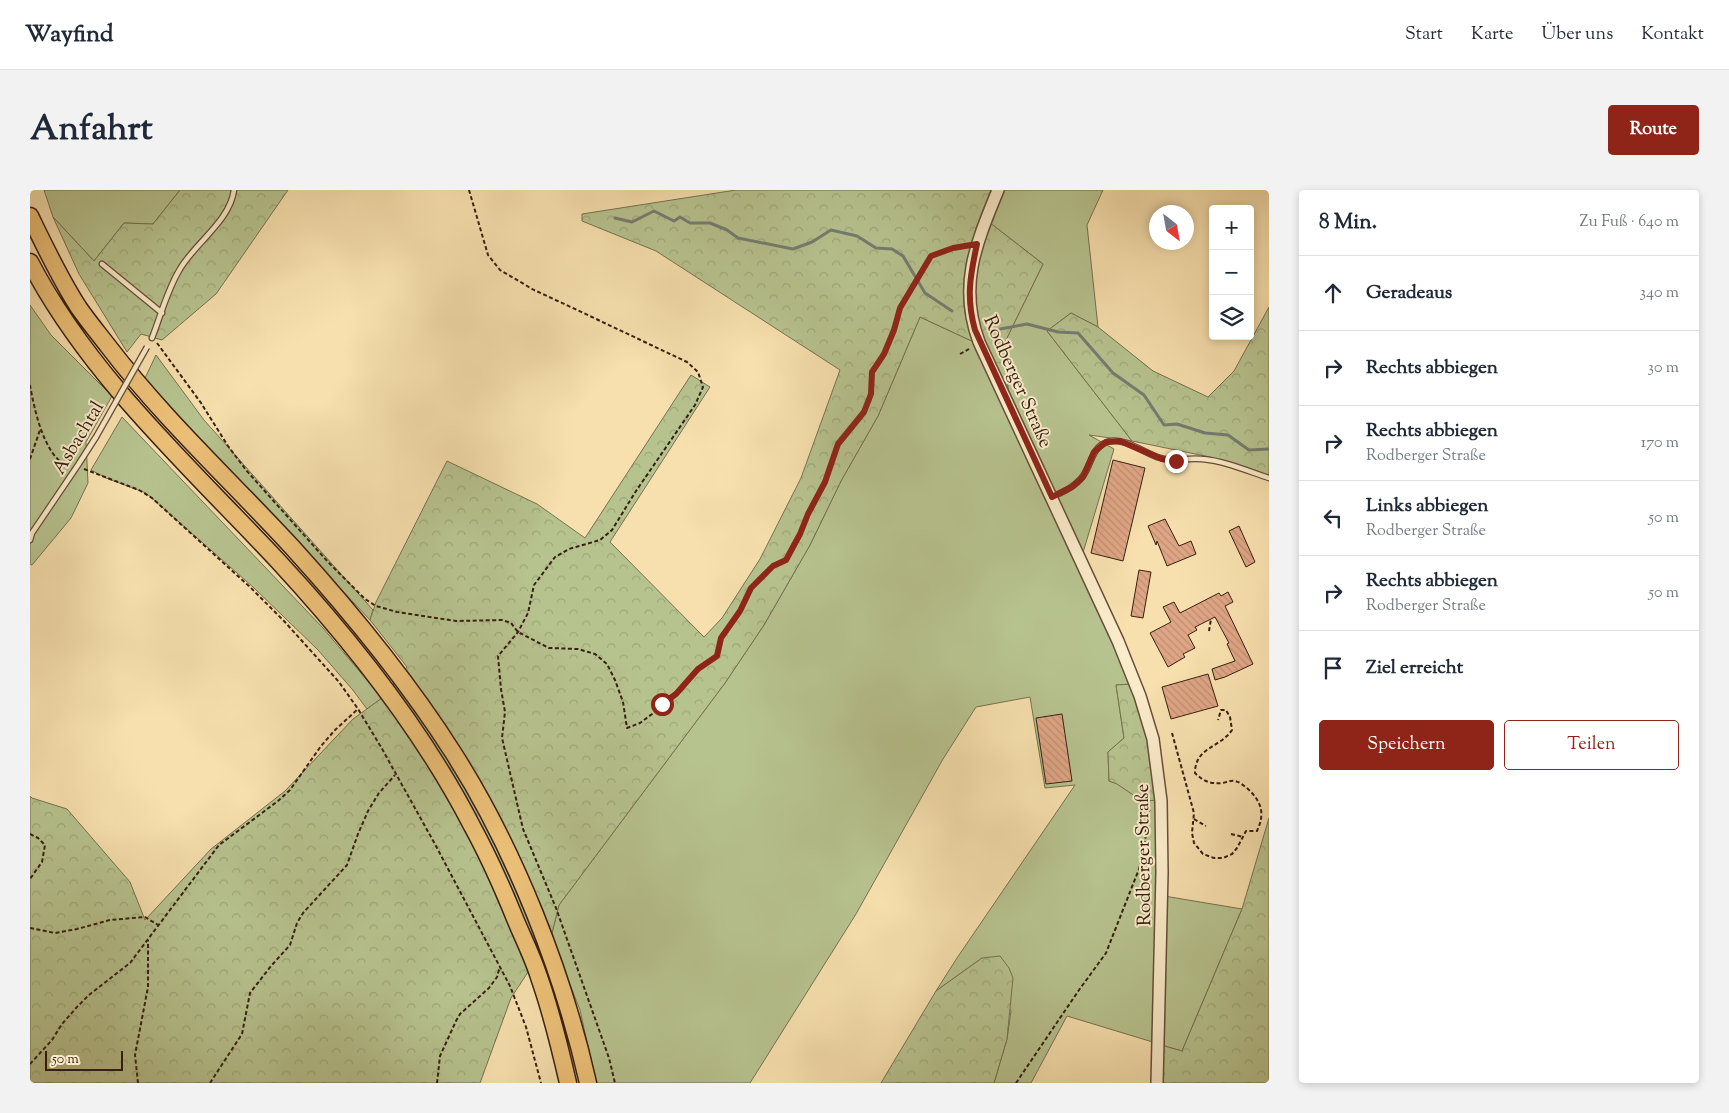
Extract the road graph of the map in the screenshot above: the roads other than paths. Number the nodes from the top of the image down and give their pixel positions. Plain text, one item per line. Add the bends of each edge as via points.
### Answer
1 (234, 190) edge
2 (998, 190) edge
3 (30, 216) edge
4 (30, 262) edge
5 (102, 264) dead end
6 (162, 313) junction
7 (152, 338) road end
8 (147, 348) dead end
9 (1269, 478) edge
10 (1052, 497) junction
11 (30, 540) edge
12 (568, 1083) edge
13 (588, 1083) edge
14 (1157, 1083) edge

1 - 6 lane via 225,214 181,267
2 - 10 street, Rodberger Straße via 977,244 970,276 973,322
3 - 13 highway via 80,309 125,368 334,594 418,700 455,755 489,816 526,895 557,972
4 - 12 highway via 64,318 108,378 155,433 319,607 363,660 437,765 472,825 539,976
5 - 6 lane
6 - 7 lane
8 - 11 lane, Asbachtal, bridge via 96,437
9 - 10 lane via 1203,459 1162,459 1112,440 1097,449 1083,477
10 - 14 street, Rodberger Straße via 1125,658 1148,719 1150,753 1162,801

